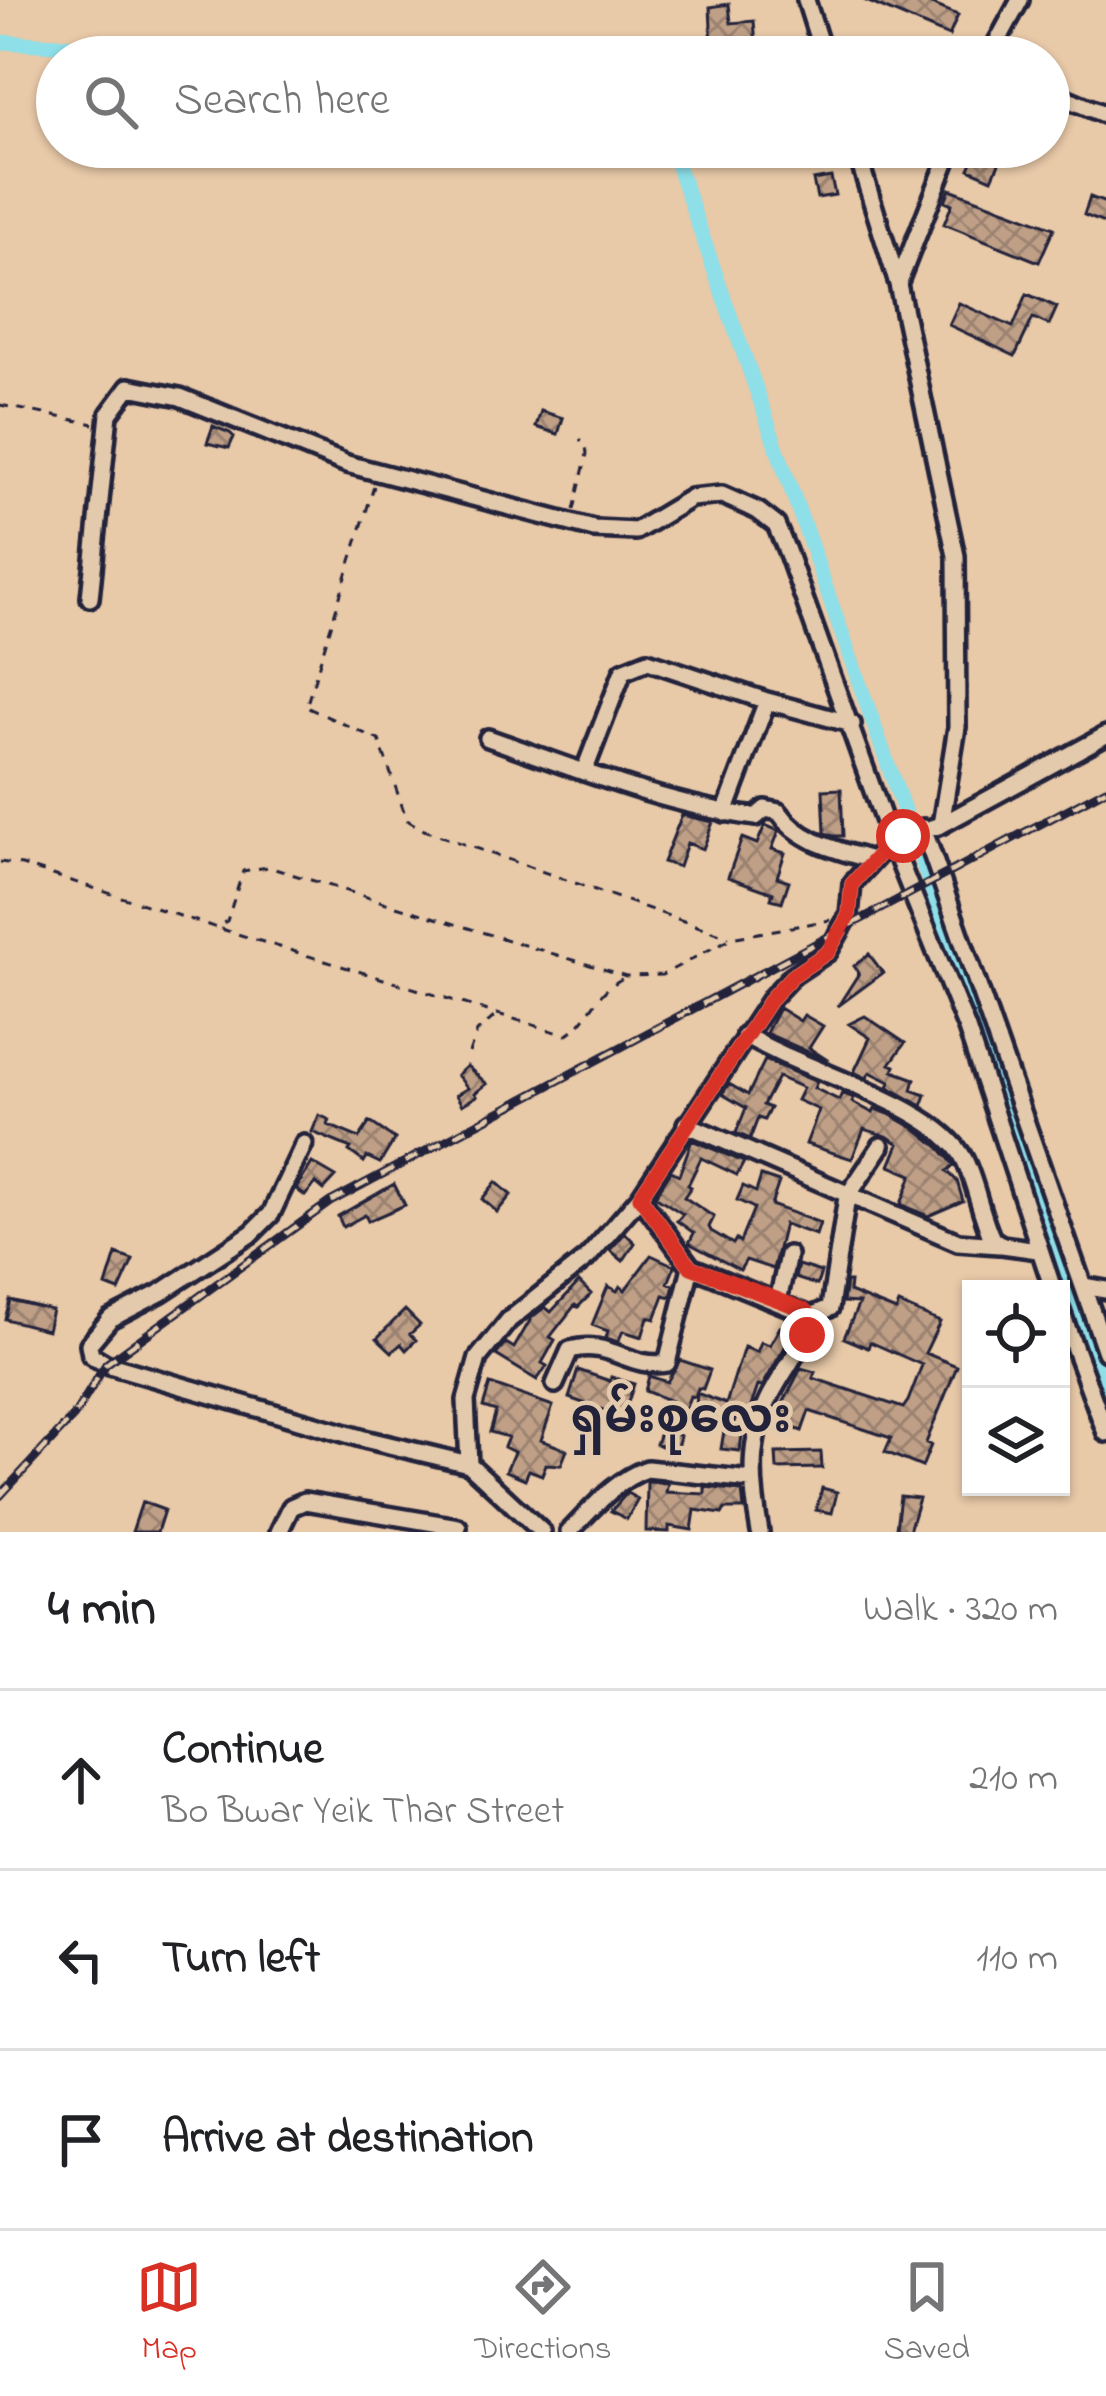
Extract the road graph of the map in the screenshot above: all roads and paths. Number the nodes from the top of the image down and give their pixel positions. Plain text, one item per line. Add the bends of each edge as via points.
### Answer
1 (806, 0) edge
2 (1021, 0) edge
3 (817, 36) edge
4 (1001, 36) edge
5 (1070, 100) edge
6 (1106, 115) edge
7 (862, 168) edge
8 (944, 168) edge
9 (898, 284) junction
10 (0, 405) edge
11 (109, 414) junction
12 (580, 439) dead end
13 (378, 472) junction
14 (573, 524) junction
15 (89, 598) dead end
16 (767, 701) junction
17 (852, 724) junction
18 (1106, 735) edge
19 (488, 738) dead end
20 (584, 772) junction
21 (725, 813) junction
22 (941, 825) junction
23 (923, 828) junction
24 (897, 838) junction
25 (872, 860) junction
26 (0, 862) edge
27 (849, 915) junction
28 (214, 927) junction
29 (731, 938) junction
30 (626, 976) junction
31 (496, 1015) junction
32 (745, 1035) junction
33 (469, 1053) dead end
34 (686, 1124) junction
35 (304, 1144) dead end
36 (881, 1146) dead end
37 (640, 1197) junction
38 (848, 1197) junction
39 (1002, 1245) junction
40 (788, 1255) dead end
41 (1055, 1258) junction
42 (691, 1267) junction
43 (1054, 1280) edge
44 (1083, 1286) junction
45 (1106, 1290) edge
46 (778, 1301) junction
47 (811, 1316) junction
48 (1070, 1335) edge
49 (1106, 1352) edge
50 (555, 1384) dead end
51 (1106, 1433) edge
52 (469, 1463) junction
53 (751, 1480) junction
54 (458, 1527) dead end
55 (278, 1532) edge
56 (542, 1532) edge
57 (568, 1532) edge
58 (760, 1532) edge

1 - 3 street
2 - 4 street
5 - 6 street
7 - 9 street
8 - 9 street
9 - 22 street via 956,556 957,727
10 - 11 path via 93,424
11 - 13 street via 129,387 148,389
11 - 15 street
12 - 14 path via 586,454
13 - 14 street
13 - 29 path via 306,707 379,740 406,820 424,830
14 - 17 street via 635,531 691,498 722,495 758,511 776,525
16 - 17 street
16 - 20 street via 648,661 623,671
16 - 21 street
17 - 24 street
18 - 22 street
19 - 20 street
20 - 21 street
21 - 25 street via 779,812 791,830
22 - 23 street
23 - 24 street
23 - 41 street
24 - 25 street
24 - 41 street
25 - 27 street via 852,884
26 - 28 path
27 - 29 path
27 - 32 street via 828,952 792,976
28 - 30 path via 227,921 243,871 261,866
28 - 31 path
29 - 30 path via 662,976
30 - 31 path via 598,994 566,1035
31 - 33 path
32 - 34 street
32 - 39 street via 911,1110 951,1139 992,1239
34 - 37 street
34 - 38 street
35 - 52 street via 272,1214 110,1319 89,1344 92,1355
36 - 38 street
37 - 42 street
37 - 52 street via 478,1358 466,1400
38 - 39 street via 958,1242
38 - 47 street via 830,1308
39 - 41 street
40 - 46 street
41 - 43 street
41 - 44 street
42 - 46 street
42 - 50 street via 667,1363 590,1345 570,1350
44 - 45 street
44 - 49 street
46 - 47 street
47 - 53 street via 758,1426
48 - 51 street
52 - 56 street
53 - 57 street via 647,1469
53 - 58 street
54 - 55 street via 305,1501

